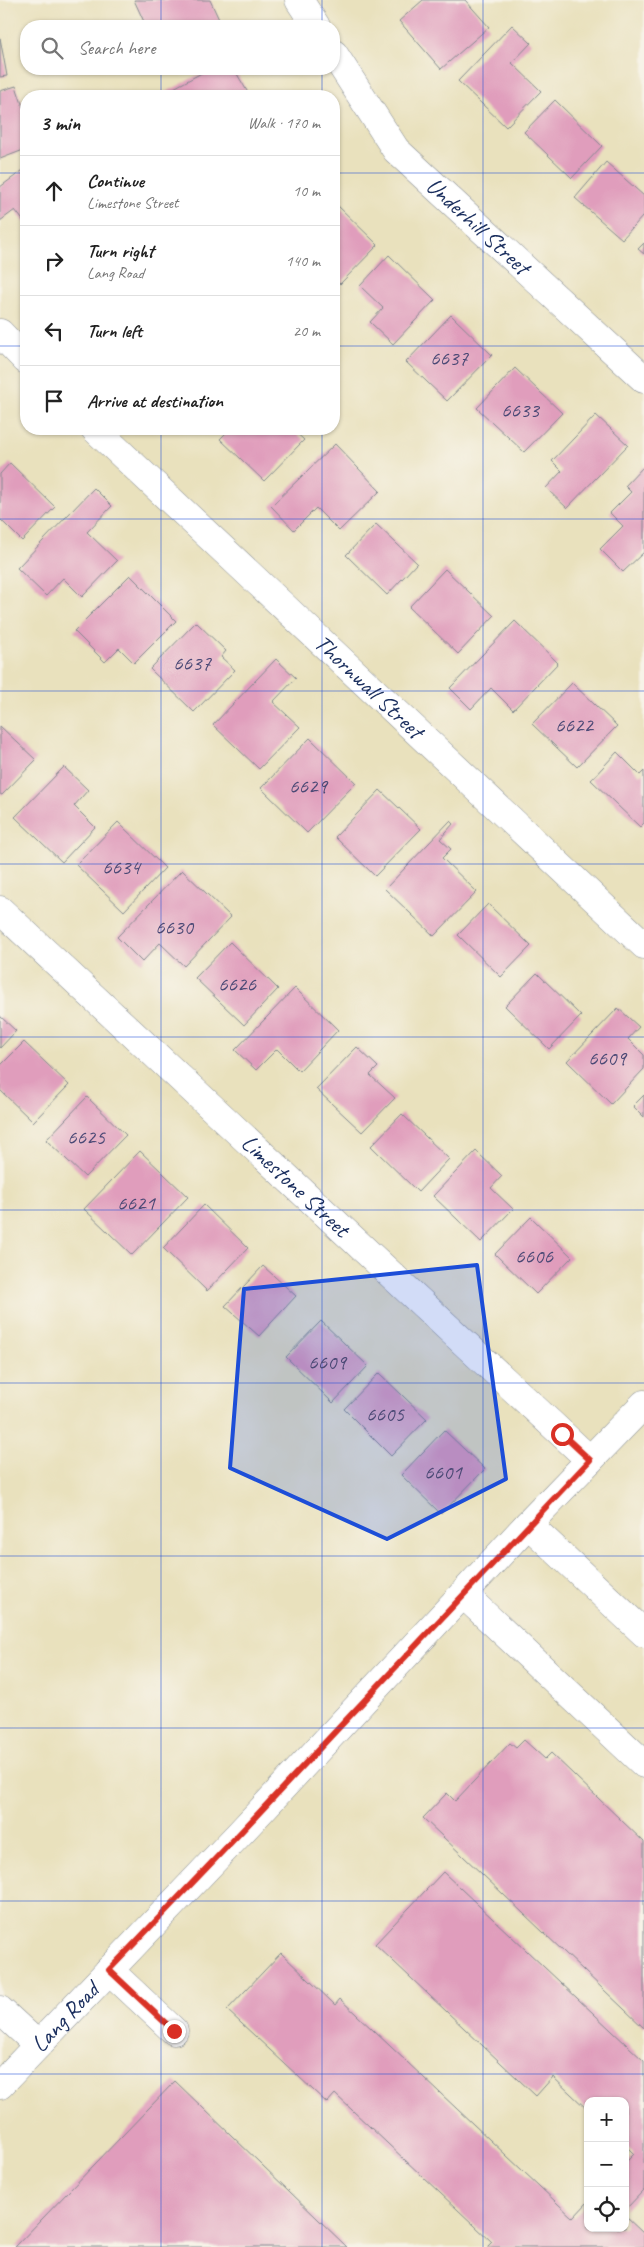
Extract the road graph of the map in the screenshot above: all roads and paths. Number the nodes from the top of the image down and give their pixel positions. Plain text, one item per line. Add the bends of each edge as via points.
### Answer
1 (299, 0) edge
2 (312, 20) edge
3 (340, 63) edge
4 (0, 333) edge
5 (20, 354) edge
6 (644, 379) edge
7 (101, 435) edge
8 (0, 910) edge
9 (644, 944) edge
10 (644, 1404) edge
11 (590, 1460) junction
12 (528, 1524) junction
13 (463, 1594) junction
14 (644, 1633) edge
15 (644, 1764) edge
16 (109, 1970) junction
17 (0, 2010) edge
18 (174, 2031) dead end
19 (38, 2045) junction
20 (0, 2085) edge

1 - 2 street
3 - 6 street, Underhill Street via 396,150
4 - 5 street
7 - 9 street, Thornwall Street
8 - 11 street, Limestone Street
10 - 11 street, Lang Road
11 - 12 street, Lang Road
12 - 13 street, Lang Road
12 - 14 street
13 - 15 street
13 - 16 street, Lang Road
16 - 18 street
16 - 19 street, Lang Road
17 - 19 street
19 - 20 street, Lang Road

